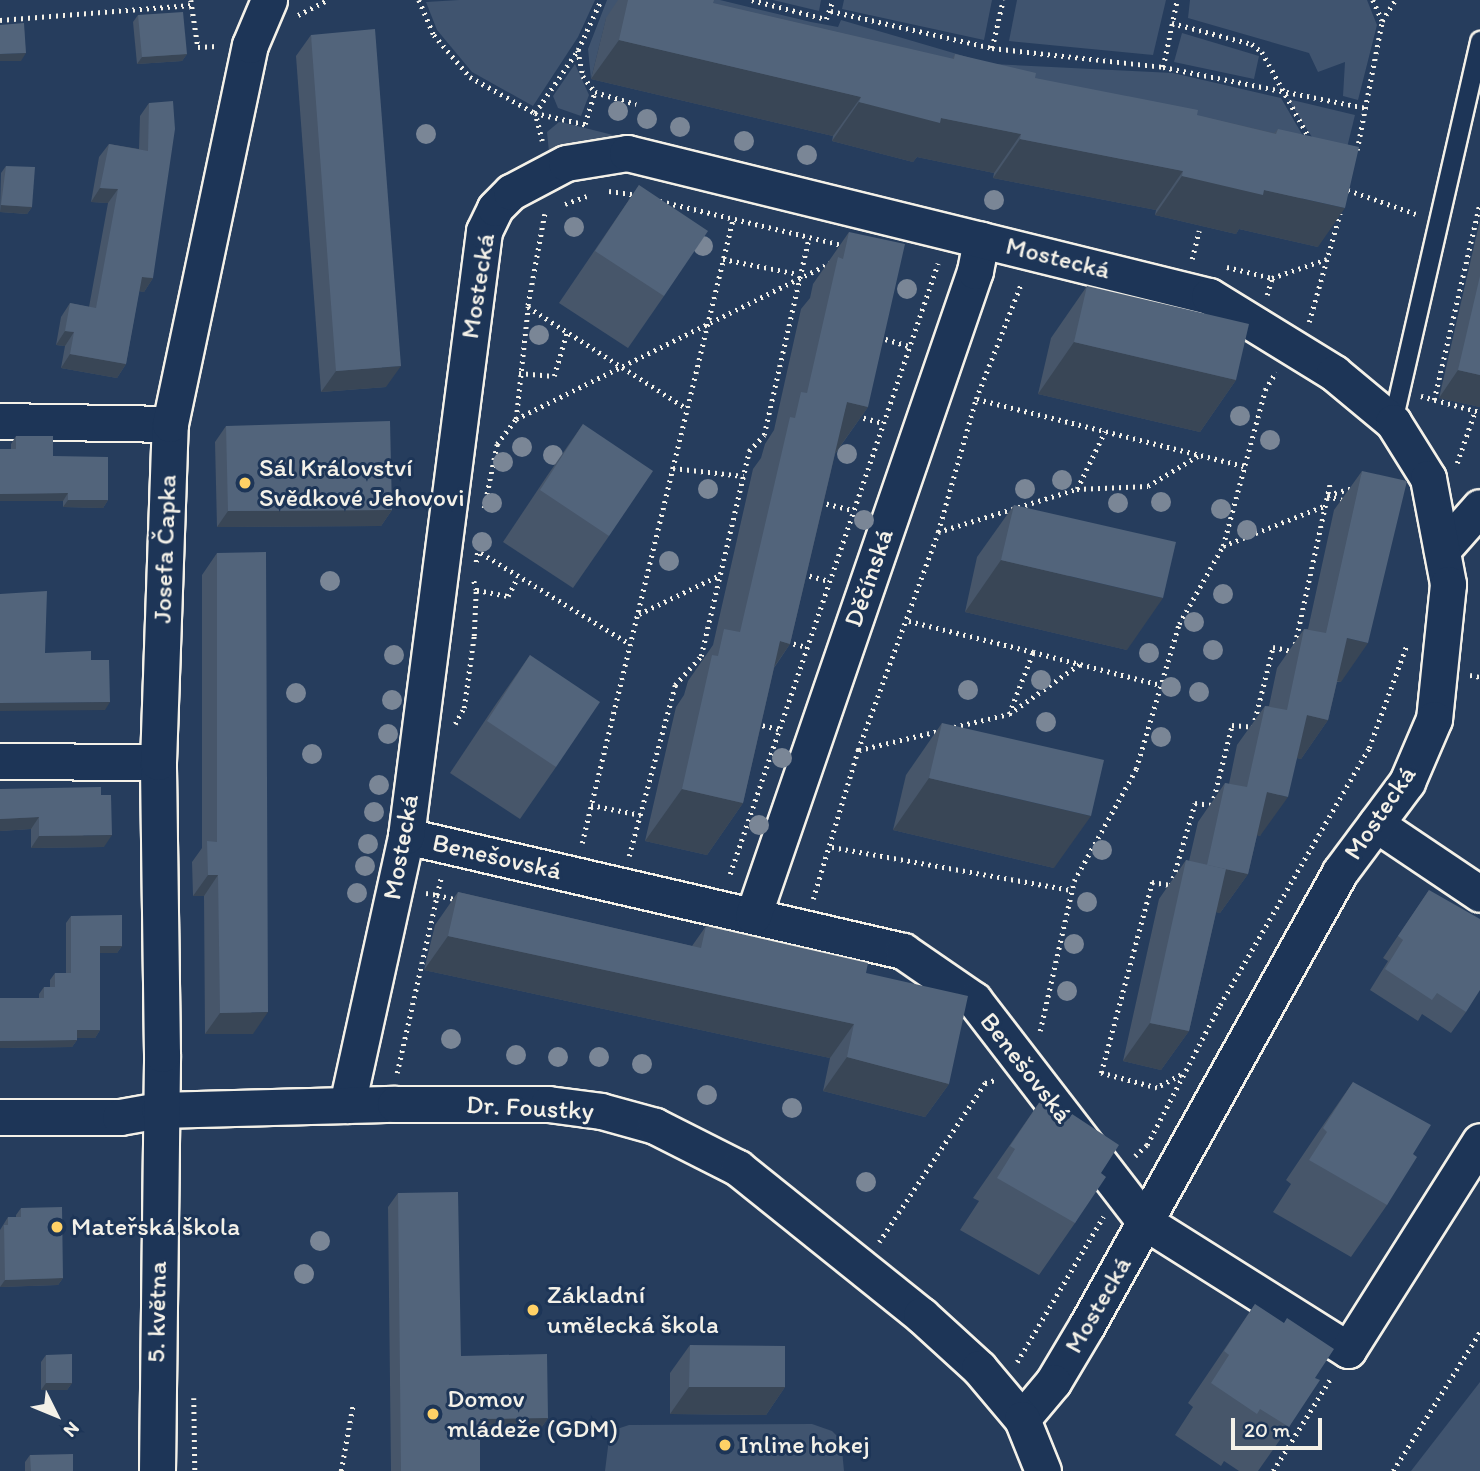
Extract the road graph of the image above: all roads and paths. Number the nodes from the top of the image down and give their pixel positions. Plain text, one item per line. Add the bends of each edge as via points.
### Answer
1 (269, 0) edge
2 (419, 0) edge
3 (601, 0) edge
4 (752, 0) edge
5 (833, 0) edge
6 (1003, 0) edge
7 (1177, 0) edge
8 (1373, 0) edge
9 (1395, 0) edge
10 (191, 5) dead end
11 (831, 11) junction
12 (0, 20) edge
13 (1382, 21) junction
14 (1172, 23) junction
15 (1480, 41) edge
16 (992, 48) junction
17 (578, 50) junction
18 (1163, 68) junction
19 (1280, 89) junction
20 (595, 92) junction
21 (636, 104) dead end
22 (1367, 108) junction
23 (535, 113) junction
24 (1316, 149) edge
25 (1356, 155) edge
26 (1350, 178) edge
27 (1338, 185) edge
28 (1348, 190) junction
29 (601, 193) dead end
30 (593, 194) dead end
31 (1480, 202) edge
32 (557, 208) dead end
33 (1341, 209) edge
34 (550, 211) dead end
35 (733, 219) junction
36 (1436, 220) junction
37 (1199, 230) dead end
38 (809, 237) junction
39 (981, 240) junction
40 (850, 247) edge
41 (723, 259) junction
42 (1327, 259) junction
43 (837, 260) edge
44 (938, 260) dead end
45 (1206, 261) dead end
46 (1219, 265) dead end
47 (799, 274) junction
48 (1030, 286) dead end
49 (528, 307) junction
50 (708, 325) junction
51 (567, 332) junction
52 (1302, 332) dead end
53 (873, 335) edge
54 (908, 345) junction
55 (618, 365) junction
56 (1279, 369) dead end
57 (519, 373) junction
58 (976, 399) junction
59 (686, 408) junction
60 (1477, 411) edge
61 (844, 413) edge
62 (516, 419) junction
63 (0, 421) edge
64 (1393, 422) junction
65 (883, 423) junction
66 (170, 424) junction
67 (1105, 431) junction
68 (1199, 454) junction
69 (1244, 466) junction
70 (673, 468) junction
71 (744, 476) junction
72 (1453, 476) dead end
73 (1330, 484) dead end
74 (1366, 484) edge
75 (1077, 489) junction
76 (1328, 496) junction
77 (806, 499) edge
78 (1354, 503) edge
79 (1325, 506) junction
80 (1480, 507) edge
81 (853, 510) junction
82 (483, 512) dead end
83 (480, 522) dead end
84 (939, 532) junction
85 (1223, 546) junction
86 (1442, 551) junction
87 (481, 553) junction
88 (799, 572) edge
89 (720, 575) junction
90 (517, 578) junction
91 (829, 581) junction
92 (477, 590) junction
93 (638, 615) junction
94 (908, 621) junction
95 (783, 641) edge
96 (1408, 643) dead end
97 (630, 644) junction
98 (807, 647) junction
99 (1033, 652) junction
100 (1081, 663) junction
101 (1161, 685) junction
102 (1009, 714) junction
103 (743, 720) edge
104 (451, 729) dead end
105 (779, 729) junction
106 (858, 750) junction
107 (0, 761) edge
108 (158, 762) junction
109 (743, 804) edge
110 (591, 805) junction
111 (752, 807) junction
112 (640, 815) junction
113 (1376, 824) junction
114 (406, 836) junction
115 (832, 847) junction
116 (628, 862) dead end
117 (574, 874) junction
118 (1072, 890) junction
119 (1480, 894) edge
120 (461, 901) edge
121 (718, 908) junction
122 (752, 916) junction
123 (803, 928) junction
124 (1014, 1070) junction
125 (1184, 1074) junction
126 (396, 1084) dead end
127 (347, 1105) junction
128 (159, 1110) junction
129 (0, 1117) edge
130 (1480, 1141) edge
131 (1126, 1163) dead end
132 (1108, 1209) edge
133 (1145, 1222) junction
134 (875, 1248) dead end
135 (1480, 1332) edge
136 (1348, 1350) junction
137 (1007, 1360) dead end
138 (194, 1398) dead end
139 (353, 1404) dead end
140 (1022, 1419) junction
141 (157, 1471) edge
142 (195, 1471) edge
143 (341, 1471) edge
144 (1043, 1471) edge
145 (1273, 1471) edge
146 (1393, 1471) edge

1 - 66 street, Josefa Čapka via 250,45
2 - 23 path via 434,35 459,69
3 - 17 path
4 - 11 path via 826,19
5 - 11 path
6 - 16 path
7 - 14 path
8 - 13 path
9 - 13 path
10 - 12 path
11 - 16 path
13 - 22 path
14 - 18 path
14 - 19 path via 1252,44 1262,52
15 - 36 lane
16 - 18 path
17 - 20 path via 583,76
17 - 23 path
18 - 19 path
19 - 22 path
19 - 24 path
20 - 21 path
20 - 23 path via 585,124
22 - 25 path
26 - 28 path
27 - 28 path via 1345,197
28 - 36 path
29 - 35 path via 623,191
30 - 32 path
31 - 60 path via 1434,400
33 - 42 path
34 - 49 path via 542,215
35 - 38 path
35 - 41 path
36 - 64 lane
37 - 45 path via 1192,258
38 - 40 path
38 - 47 path
39 - 64 street, Mostecká via 1209,296 1293,344
39 - 114 street, Mostecká via 627,153 581,158 545,171 495,208 484,231
39 - 122 street, Děčínská via 975,271
41 - 47 path
41 - 50 path
42 - 46 path via 1272,278
42 - 52 path via 1310,322
43 - 47 path
44 - 54 path
47 - 50 path
47 - 71 path via 764,435 749,451
48 - 58 path via 1018,283
49 - 51 path
49 - 57 path
50 - 55 path
50 - 59 path
51 - 55 path
51 - 57 path via 554,376
53 - 54 path
54 - 65 path
55 - 59 path
55 - 62 path
56 - 69 path via 1265,390
57 - 62 path
58 - 67 path
58 - 84 path
59 - 70 path
60 - 72 path
61 - 65 path
62 - 82 path via 497,444
63 - 66 street
64 - 86 street, Mostecká via 1429,478
65 - 81 path
66 - 108 street, Josefa Čapka
67 - 68 path
67 - 75 path
68 - 69 path
68 - 75 path via 1148,486
69 - 85 path
70 - 71 path
70 - 93 path
71 - 89 path
73 - 76 path
74 - 76 path
75 - 84 path
76 - 78 path
76 - 79 path
77 - 81 path
79 - 85 path
79 - 125 path via 1294,651 1273,647 1253,727 1232,725 1212,805 1195,803 1171,885 1152,882 1101,1073 1157,1088
80 - 86 street
81 - 91 path
83 - 87 path
84 - 94 path
85 - 101 path via 1179,624
86 - 113 street, Mostecká via 1448,584 1434,719 1407,782
87 - 90 path
87 - 92 path via 470,573
88 - 91 path
89 - 93 path
89 - 112 path via 701,656 675,685
90 - 92 path via 508,596
90 - 97 path
91 - 98 path
92 - 104 path via 464,708
93 - 97 path
94 - 99 path
94 - 106 path
95 - 98 path
96 - 125 path via 1369,748
97 - 110 path
98 - 105 path
99 - 100 path
99 - 102 path
100 - 101 path
100 - 102 path
101 - 118 path via 1136,769
102 - 106 path
103 - 105 path
105 - 111 path
106 - 115 path
107 - 108 street
108 - 128 street, Josefa Čapka
109 - 111 path
110 - 112 path
110 - 117 path
111 - 121 path
112 - 116 path
113 - 119 street
113 - 133 street, Mostecká via 1340,872
114 - 117 street, Benešovská
114 - 127 street, Mostecká
115 - 118 path
115 - 123 path
117 - 121 street, Benešovská
118 - 124 path via 1040,1034
120 - 126 path via 437,895
121 - 122 street, Benešovská
122 - 123 street, Benešovská
123 - 124 street, Benešovská via 903,951 974,1000
124 - 133 street, Benešovská
124 - 134 path via 985,1083
125 - 131 path via 1147,1145
127 - 128 street, Dr. Foustky
127 - 140 street, Dr. Foustky via 548,1104 601,1111 655,1126 699,1145 749,1177 921,1315 979,1368
128 - 129 street, Dr. Foustky via 120,1117
128 - 141 street, 5. května
130 - 136 street
132 - 137 path via 1018,1362
133 - 136 street, Benešovská
133 - 140 street, Mostecká via 1053,1382
135 - 146 path
136 - 145 path
138 - 142 path
139 - 143 path
140 - 144 street, Dr. Foustky

